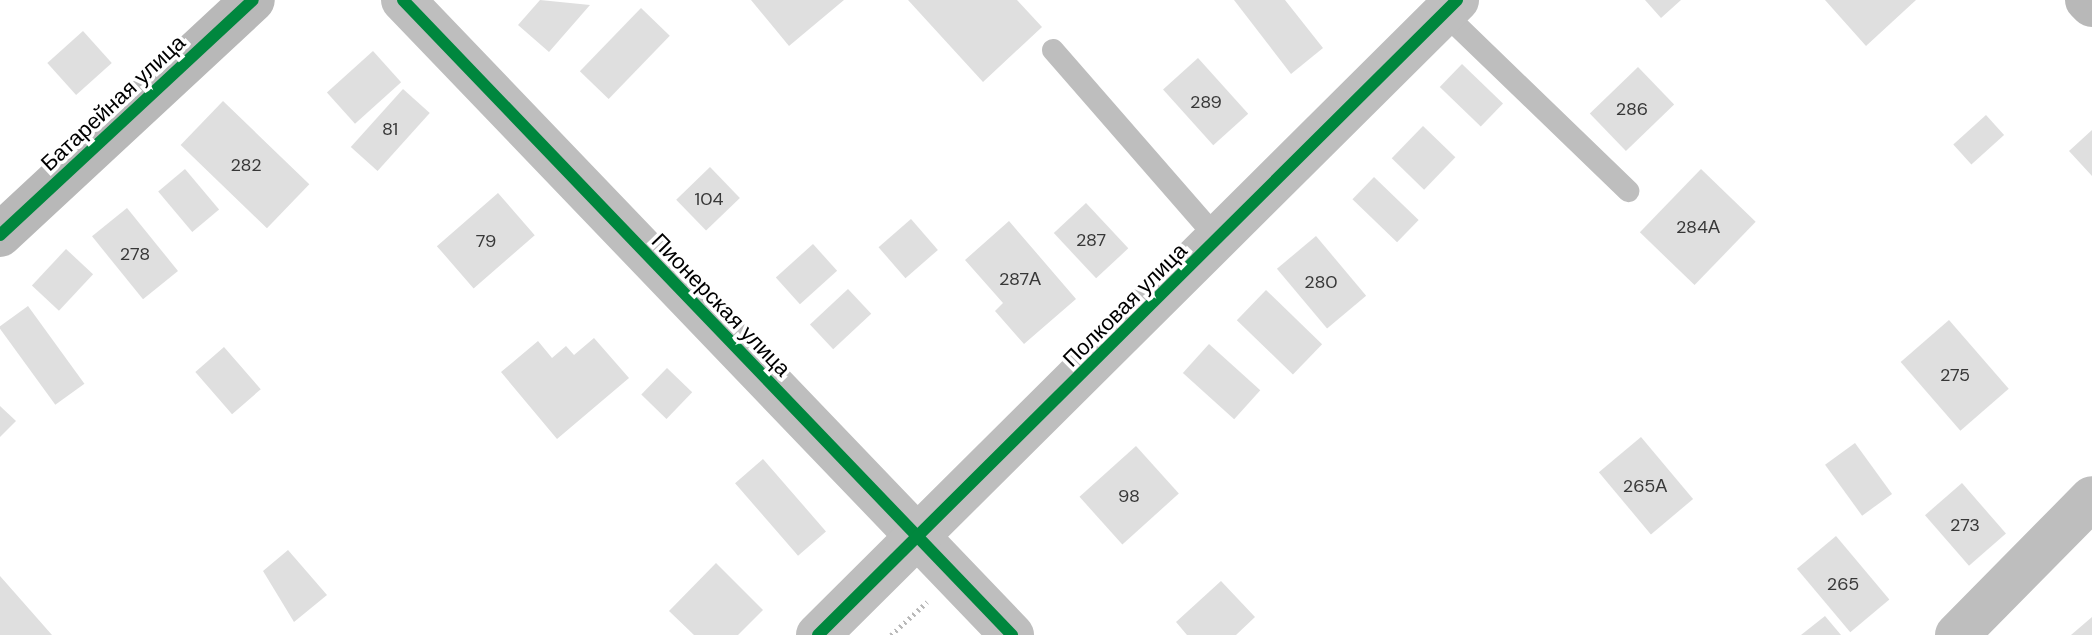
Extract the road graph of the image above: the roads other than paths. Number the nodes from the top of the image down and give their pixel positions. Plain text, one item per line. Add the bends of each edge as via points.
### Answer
1 (253, 0) edge
2 (403, 0) edge
3 (2087, 0) edge
4 (2092, 5) edge
5 (1451, 7) edge
6 (1053, 50) dead end
7 (1628, 191) dead end
8 (0, 235) edge
9 (1219, 240) junction
10 (2092, 498) edge
11 (917, 541) junction
12 (818, 635) edge
13 (1012, 635) edge
14 (1957, 635) edge

1 - 8 street, Батарейная улица
2 - 11 street, Пионерская улица
3 - 4 street
5 - 7 lane
5 - 9 street, Полковая улица
6 - 9 lane
9 - 11 street, Полковая улица
10 - 14 street
11 - 12 street, Полковая улица
11 - 13 street, Пионерская улица

